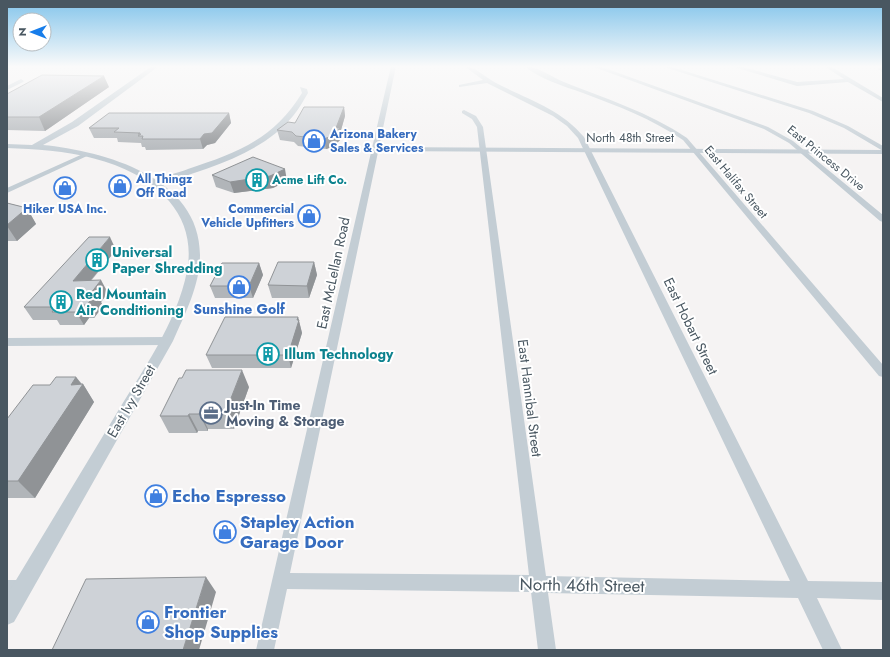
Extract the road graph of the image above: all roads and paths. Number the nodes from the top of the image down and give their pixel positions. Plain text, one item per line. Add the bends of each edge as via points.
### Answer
1 (113, 97) edge
2 (303, 97) edge
3 (387, 97) edge
4 (521, 97) edge
5 (598, 97) edge
6 (679, 97) edge
7 (762, 97) edge
8 (464, 112) dead end
9 (7, 146) edge
10 (34, 147) junction
11 (883, 148) edge
12 (376, 149) junction
13 (482, 149) junction
14 (588, 150) junction
15 (694, 151) junction
16 (802, 152) junction
17 (883, 152) edge
18 (86, 155) junction
19 (155, 183) junction
20 (7, 192) edge
21 (883, 219) edge
22 (166, 341) junction
23 (7, 342) edge
24 (883, 373) edge
25 (281, 581) junction
26 (538, 584) junction
27 (15, 588) edge
28 (803, 589) junction
29 (883, 591) edge
30 (7, 615) edge
31 (265, 650) edge
32 (548, 650) edge
33 (833, 650) edge

1 - 10 street via 74,124
2 - 19 street via 288,119 264,137 231,156
3 - 12 street, East McLellan Road
4 - 14 street, East Hobart Street via 563,119 573,128
5 - 15 street, East Halifax Street via 664,125 685,139
6 - 16 street, East Princess Drive via 766,128 791,142
7 - 11 street via 846,126
8 - 13 street, East Hannibal Street via 478,120
9 - 10 street
10 - 18 street
12 - 13 street, North 48th Street
12 - 25 street, East McLellan Road
13 - 14 street, North 48th Street
13 - 26 street, East Hannibal Street
14 - 15 street, North 48th Street
14 - 28 street, East Hobart Street
15 - 16 street, North 48th Street
15 - 24 street, East Halifax Street
16 - 17 street, North 48th Street
16 - 21 street, East Princess Drive
18 - 19 street via 130,168
18 - 20 street
19 - 22 street, East Ivy Street via 173,198 187,218 194,246 194,260 185,300
22 - 23 street
22 - 27 street, East Ivy Street
25 - 26 street, North 46th Street
25 - 31 street, East McLellan Road
26 - 28 street, North 46th Street
26 - 32 street, East Hannibal Street
27 - 30 street, East Ivy Street
28 - 29 street, North 46th Street
28 - 33 street, East Hobart Street

